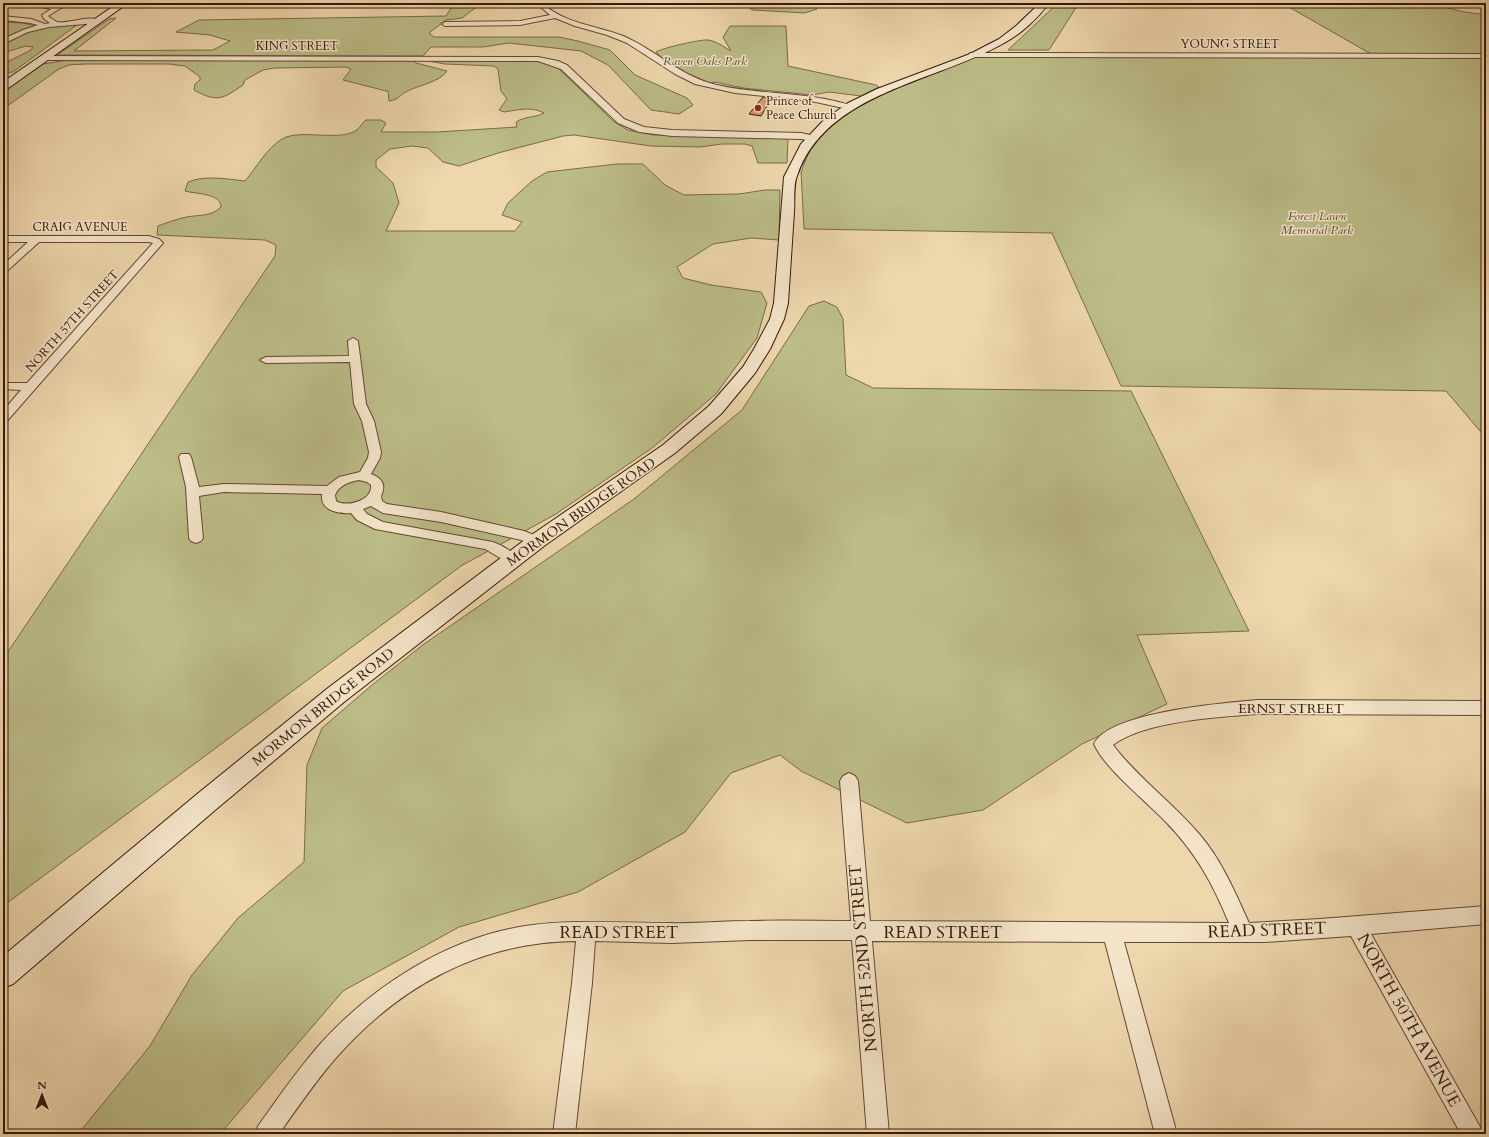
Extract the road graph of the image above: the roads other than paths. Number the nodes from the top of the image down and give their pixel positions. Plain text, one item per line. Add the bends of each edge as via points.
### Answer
1 (24, 3) edge
2 (66, 3) edge
3 (124, 3) edge
4 (539, 3) edge
5 (1045, 3) edge
6 (57, 8) junction
7 (557, 16) junction
8 (3, 18) edge
9 (97, 22) junction
10 (55, 23) junction
11 (445, 24) dead end
12 (3, 42) edge
13 (973, 55) junction
14 (1486, 56) edge
15 (45, 58) junction
16 (3, 87) edge
17 (848, 107) junction
18 (812, 138) junction
19 (3, 238) edge
20 (38, 239) junction
21 (156, 241) joint
22 (3, 270) edge
23 (353, 341) dead end
24 (356, 359) junction
25 (266, 360) dead end
26 (3, 386) edge
27 (31, 387) junction
28 (3, 418) edge
29 (185, 458) dead end
30 (364, 476) junction
31 (330, 490) junction
32 (192, 492) junction
33 (375, 497) junction
34 (355, 508) junction
35 (196, 538) dead end
36 (537, 541) junction
37 (512, 560) junction
38 (1486, 708) edge
39 (848, 781) dead end
40 (1486, 915) edge
41 (1357, 927) junction
42 (861, 931) junction
43 (1112, 932) junction
44 (1243, 932) junction
45 (586, 933) junction
46 (3, 974) edge
47 (266, 1134) edge
48 (564, 1134) edge
49 (878, 1134) edge
50 (1166, 1134) edge
51 (1473, 1134) edge

1 - 6 street
2 - 6 street
3 - 9 main road
4 - 7 street
5 - 13 main road, MORMON BRIDGE ROAD via 1013,33
6 - 10 street via 45,16
7 - 11 street via 520,22
7 - 17 street via 633,43 671,69 699,82
8 - 10 street via 43,25
9 - 10 street
9 - 15 main road
10 - 12 street via 25,30
13 - 14 street, YOUNG STREET
13 - 17 main road, MORMON BRIDGE ROAD
15 - 16 main road
15 - 18 street, KING STREET via 521,58 549,61 566,69 618,119 633,127 665,133
17 - 18 main road, MORMON BRIDGE ROAD via 819,129
18 - 36 main road, MORMON BRIDGE ROAD via 796,162 790,178 781,303 770,334 749,370 715,410 670,449
19 - 20 street, CRAIG AVENUE
20 - 21 street, CRAIG AVENUE
20 - 22 street
21 - 27 street, NORTH 57TH STREET via 157,246
23 - 24 street
24 - 25 street
24 - 30 street via 360,404 368,421 375,452
26 - 27 street
27 - 28 street, NORTH 57TH STREET
29 - 32 street
30 - 31 street via 342,480
30 - 33 street via 377,482 379,486
31 - 32 street via 237,488
31 - 34 street via 327,495 332,506
32 - 35 street
33 - 34 street
33 - 36 street via 376,503 383,508 442,517
34 - 37 street via 362,517 380,526 481,543 502,552
36 - 37 main road, MORMON BRIDGE ROAD
37 - 46 main road, MORMON BRIDGE ROAD via 278,742
38 - 44 street, ERNST STREET via 1226,709 1193,713 1107,737 1102,744 1204,853 1222,884
39 - 42 street, NORTH 52ND STREET
40 - 41 street, READ STREET
41 - 44 street, READ STREET
41 - 51 street, NORTH 50TH AVENUE
42 - 43 street, READ STREET
42 - 45 street, READ STREET
42 - 49 street, NORTH 52ND STREET
43 - 44 street, READ STREET
43 - 50 street
45 - 47 street, READ STREET via 559,932 503,939 448,960 410,981 374,1006 347,1030 310,1072
45 - 48 street

